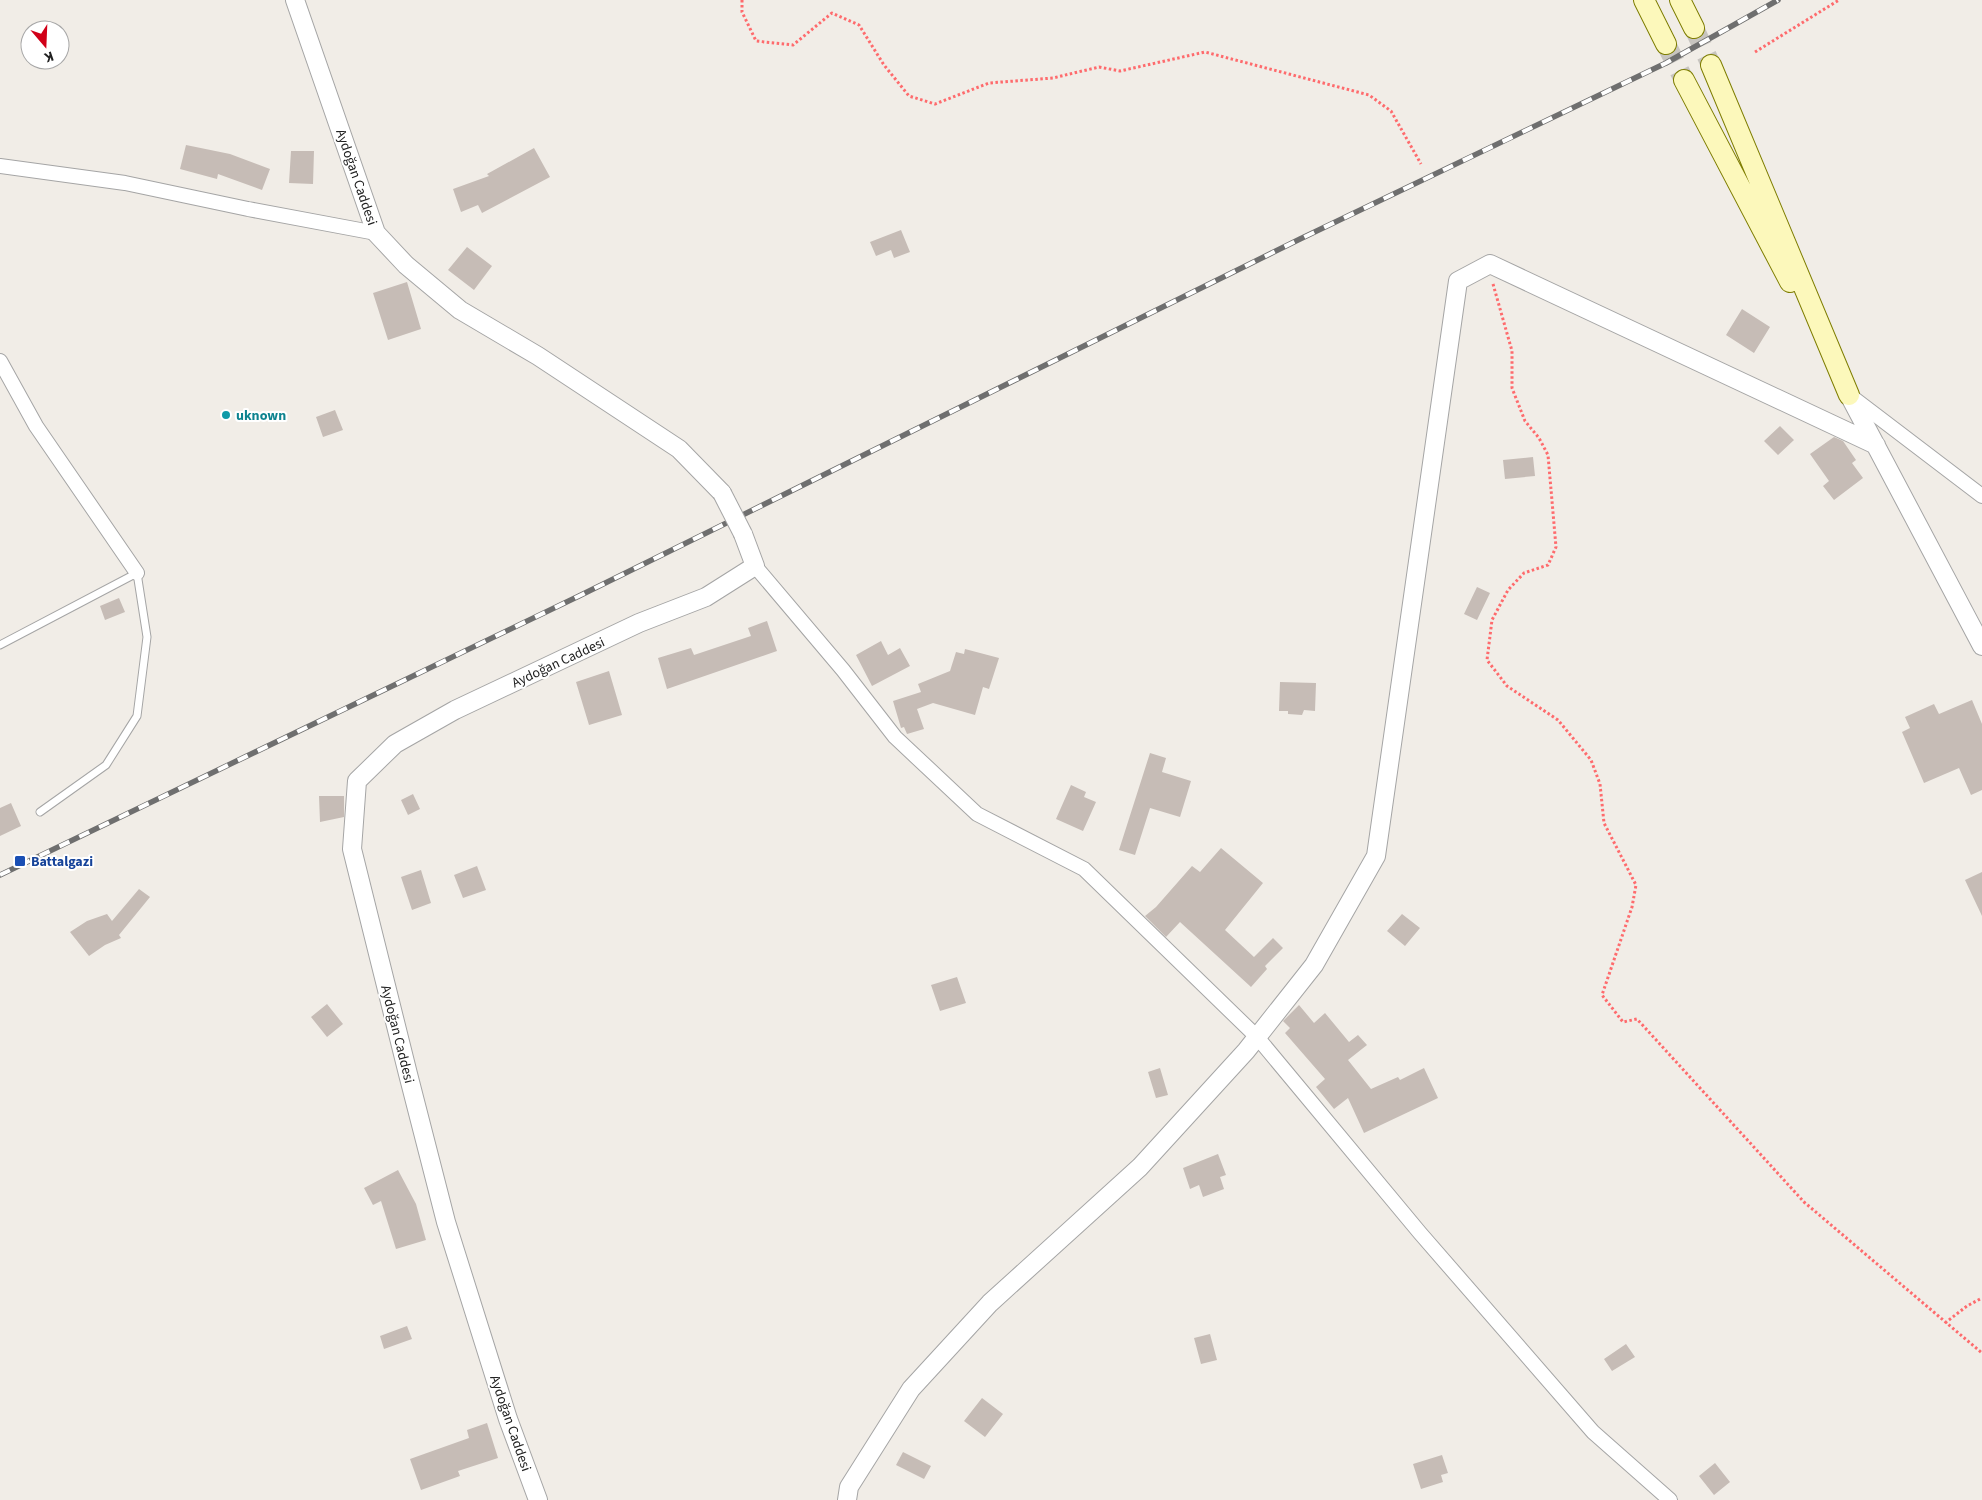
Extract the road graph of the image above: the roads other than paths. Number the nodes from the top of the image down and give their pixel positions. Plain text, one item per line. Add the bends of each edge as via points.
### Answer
1 (295, 0) edge
2 (1644, 0) edge
3 (1680, 0) edge
4 (1694, 28) tunnel mouth
5 (1666, 44) tunnel mouth
6 (1711, 65) tunnel mouth
7 (1684, 80) tunnel mouth
8 (0, 166) edge
9 (376, 233) junction
10 (0, 361) edge
11 (1849, 395) junction
12 (1876, 446) junction
13 (1982, 496) edge
14 (755, 566) junction
15 (138, 573) junction
16 (0, 645) edge
17 (1982, 646) edge
18 (40, 812) dead end
19 (1257, 1037) junction
20 (538, 1500) edge
21 (847, 1500) edge
22 (1670, 1500) edge

1 - 9 street, Aydoğan Caddesi
2 - 5 main road
3 - 4 main road
6 - 11 main road
7 - 11 main road
8 - 9 street via 125,183
9 - 14 street, Aydoğan Caddesi, bridge via 406,265 460,310 538,356 679,449 722,493
10 - 15 street via 36,426
11 - 12 street
11 - 13 street
12 - 17 street
12 - 19 street via 1490,264 1458,281 1376,856 1314,965
14 - 19 street via 895,736 977,814 1084,869
14 - 20 street, Aydoğan Caddesi via 706,597 639,623 455,710 395,744 357,782 352,849 408,1074 446,1222 508,1419
15 - 16 lane
15 - 18 lane via 147,637 137,716 106,765
19 - 21 street via 1140,1167 990,1302 911,1389 849,1487
19 - 22 street via 1420,1233 1593,1432

